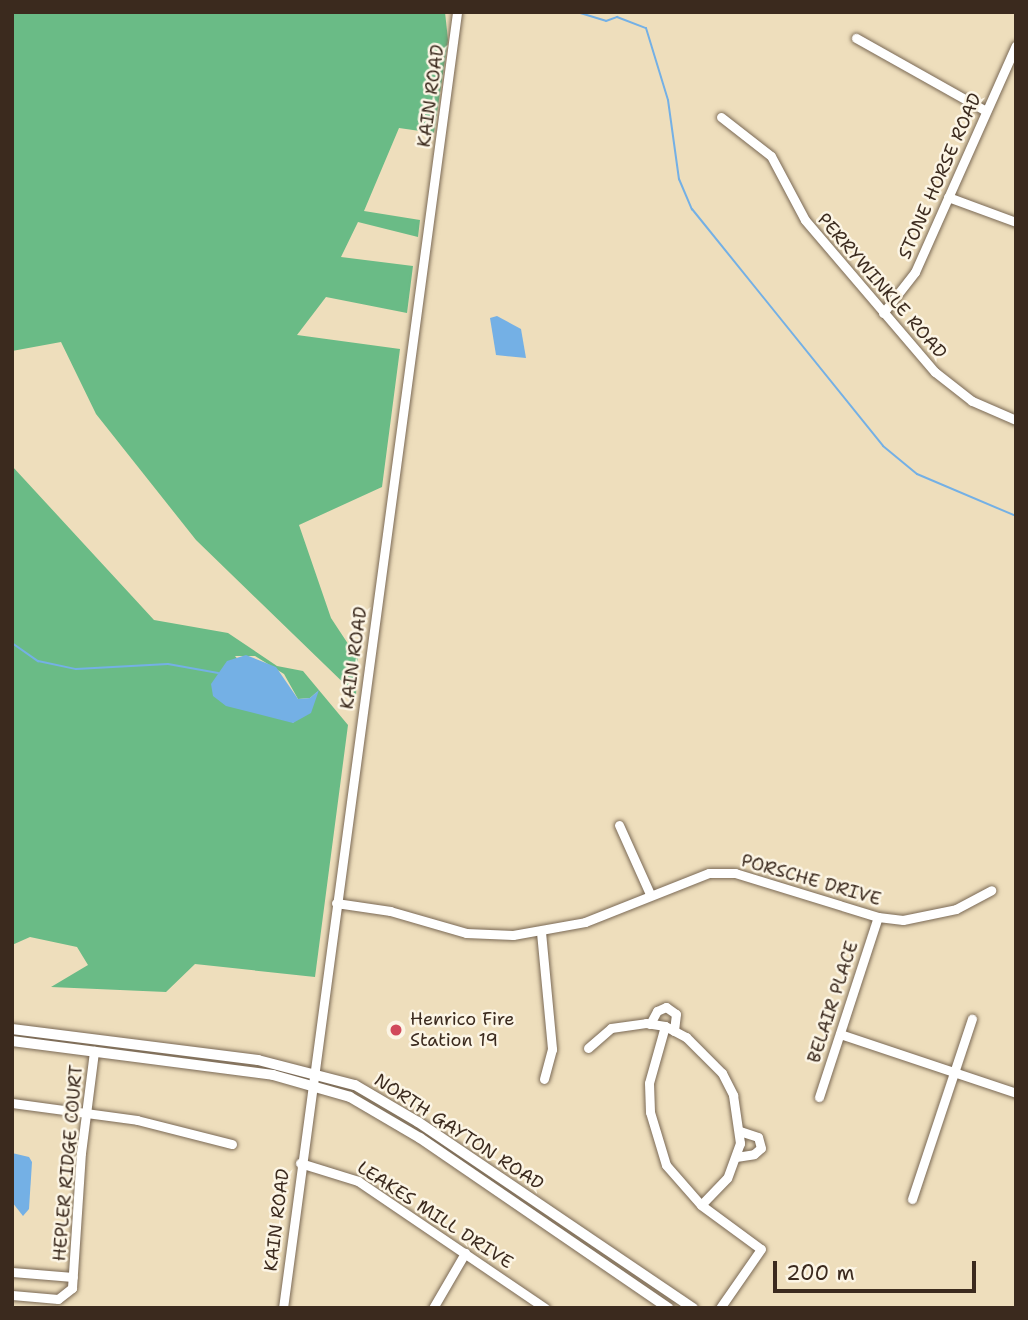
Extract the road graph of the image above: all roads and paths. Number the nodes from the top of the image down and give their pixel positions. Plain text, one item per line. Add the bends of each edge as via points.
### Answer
1 (457, 12) edge
2 (856, 38) dead end
3 (1016, 45) edge
4 (986, 111) junction
5 (721, 117) dead end
6 (948, 197) junction
7 (1016, 222) edge
8 (883, 313) junction
9 (1016, 420) edge
10 (620, 825) dead end
11 (991, 890) dead end
12 (650, 894) junction
13 (336, 903) junction
14 (878, 917) junction
15 (541, 932) junction
16 (972, 1019) dead end
17 (650, 1024) junction
18 (664, 1026) junction
19 (12, 1029) edge
20 (674, 1031) junction
21 (839, 1034) junction
22 (12, 1041) edge
23 (588, 1048) dead end
24 (94, 1051) junction
25 (954, 1071) junction
26 (313, 1072) junction
27 (544, 1079) dead end
28 (311, 1084) junction
29 (1016, 1093) edge
30 (819, 1097) dead end
31 (12, 1103) edge
32 (86, 1113) junction
33 (740, 1131) junction
34 (232, 1144) dead end
35 (736, 1157) junction
36 (300, 1163) junction
37 (912, 1199) dead end
38 (701, 1205) junction
39 (465, 1253) junction
40 (12, 1272) edge
41 (73, 1277) junction
42 (12, 1295) edge
43 (283, 1308) edge
44 (433, 1308) edge
45 (545, 1308) edge
46 (668, 1308) edge
47 (693, 1308) edge
48 (720, 1308) edge

1 - 13 street, KAIN ROAD
2 - 4 street
3 - 4 street, STONE HORSE ROAD
4 - 6 street, STONE HORSE ROAD
5 - 8 street, PERRYWINKLE ROAD via 771,156 805,220
6 - 7 street
6 - 8 street, STONE HORSE ROAD via 910,280
8 - 9 street, PERRYWINKLE ROAD via 946,382 979,405
10 - 12 street
11 - 14 street, PORSCHE DRIVE via 956,909 923,919
12 - 14 street, PORSCHE DRIVE via 694,876 735,873
12 - 15 street, PORSCHE DRIVE via 585,922
13 - 15 street, PORSCHE DRIVE via 390,911 466,933
13 - 26 street, KAIN ROAD
14 - 21 street, BELAIR PLACE
15 - 27 street via 552,1049
16 - 25 street
17 - 18 street
17 - 20 street via 657,1011 666,1007 676,1014
17 - 23 street via 611,1028
18 - 20 street
18 - 38 street via 653,1058 650,1112 666,1165
19 - 26 main road, NORTH GAYTON ROAD
20 - 33 street via 705,1052 722,1073 733,1095
21 - 25 street
21 - 30 street, BELAIR PLACE
22 - 24 main road, NORTH GAYTON ROAD
24 - 28 main road, NORTH GAYTON ROAD
24 - 32 street, HEPLER RIDGE COURT
25 - 29 street
25 - 37 street
26 - 28 street, KAIN ROAD
26 - 47 main road, NORTH GAYTON ROAD via 355,1085 398,1109
28 - 36 street, KAIN ROAD
28 - 46 main road, NORTH GAYTON ROAD via 357,1100 401,1125
31 - 32 street
32 - 34 street via 137,1120
32 - 41 street, HEPLER RIDGE COURT
33 - 35 street
33 - 35 street via 758,1137 761,1148
35 - 38 street via 727,1178
36 - 39 street, LEAKES MILL DRIVE via 358,1181
36 - 43 street, KAIN ROAD
38 - 48 street via 761,1249
39 - 44 street
39 - 45 street, LEAKES MILL DRIVE
40 - 41 street, HEPLER RIDGE COURT
41 - 42 street, HEPLER RIDGE COURT via 70,1292 63,1298

